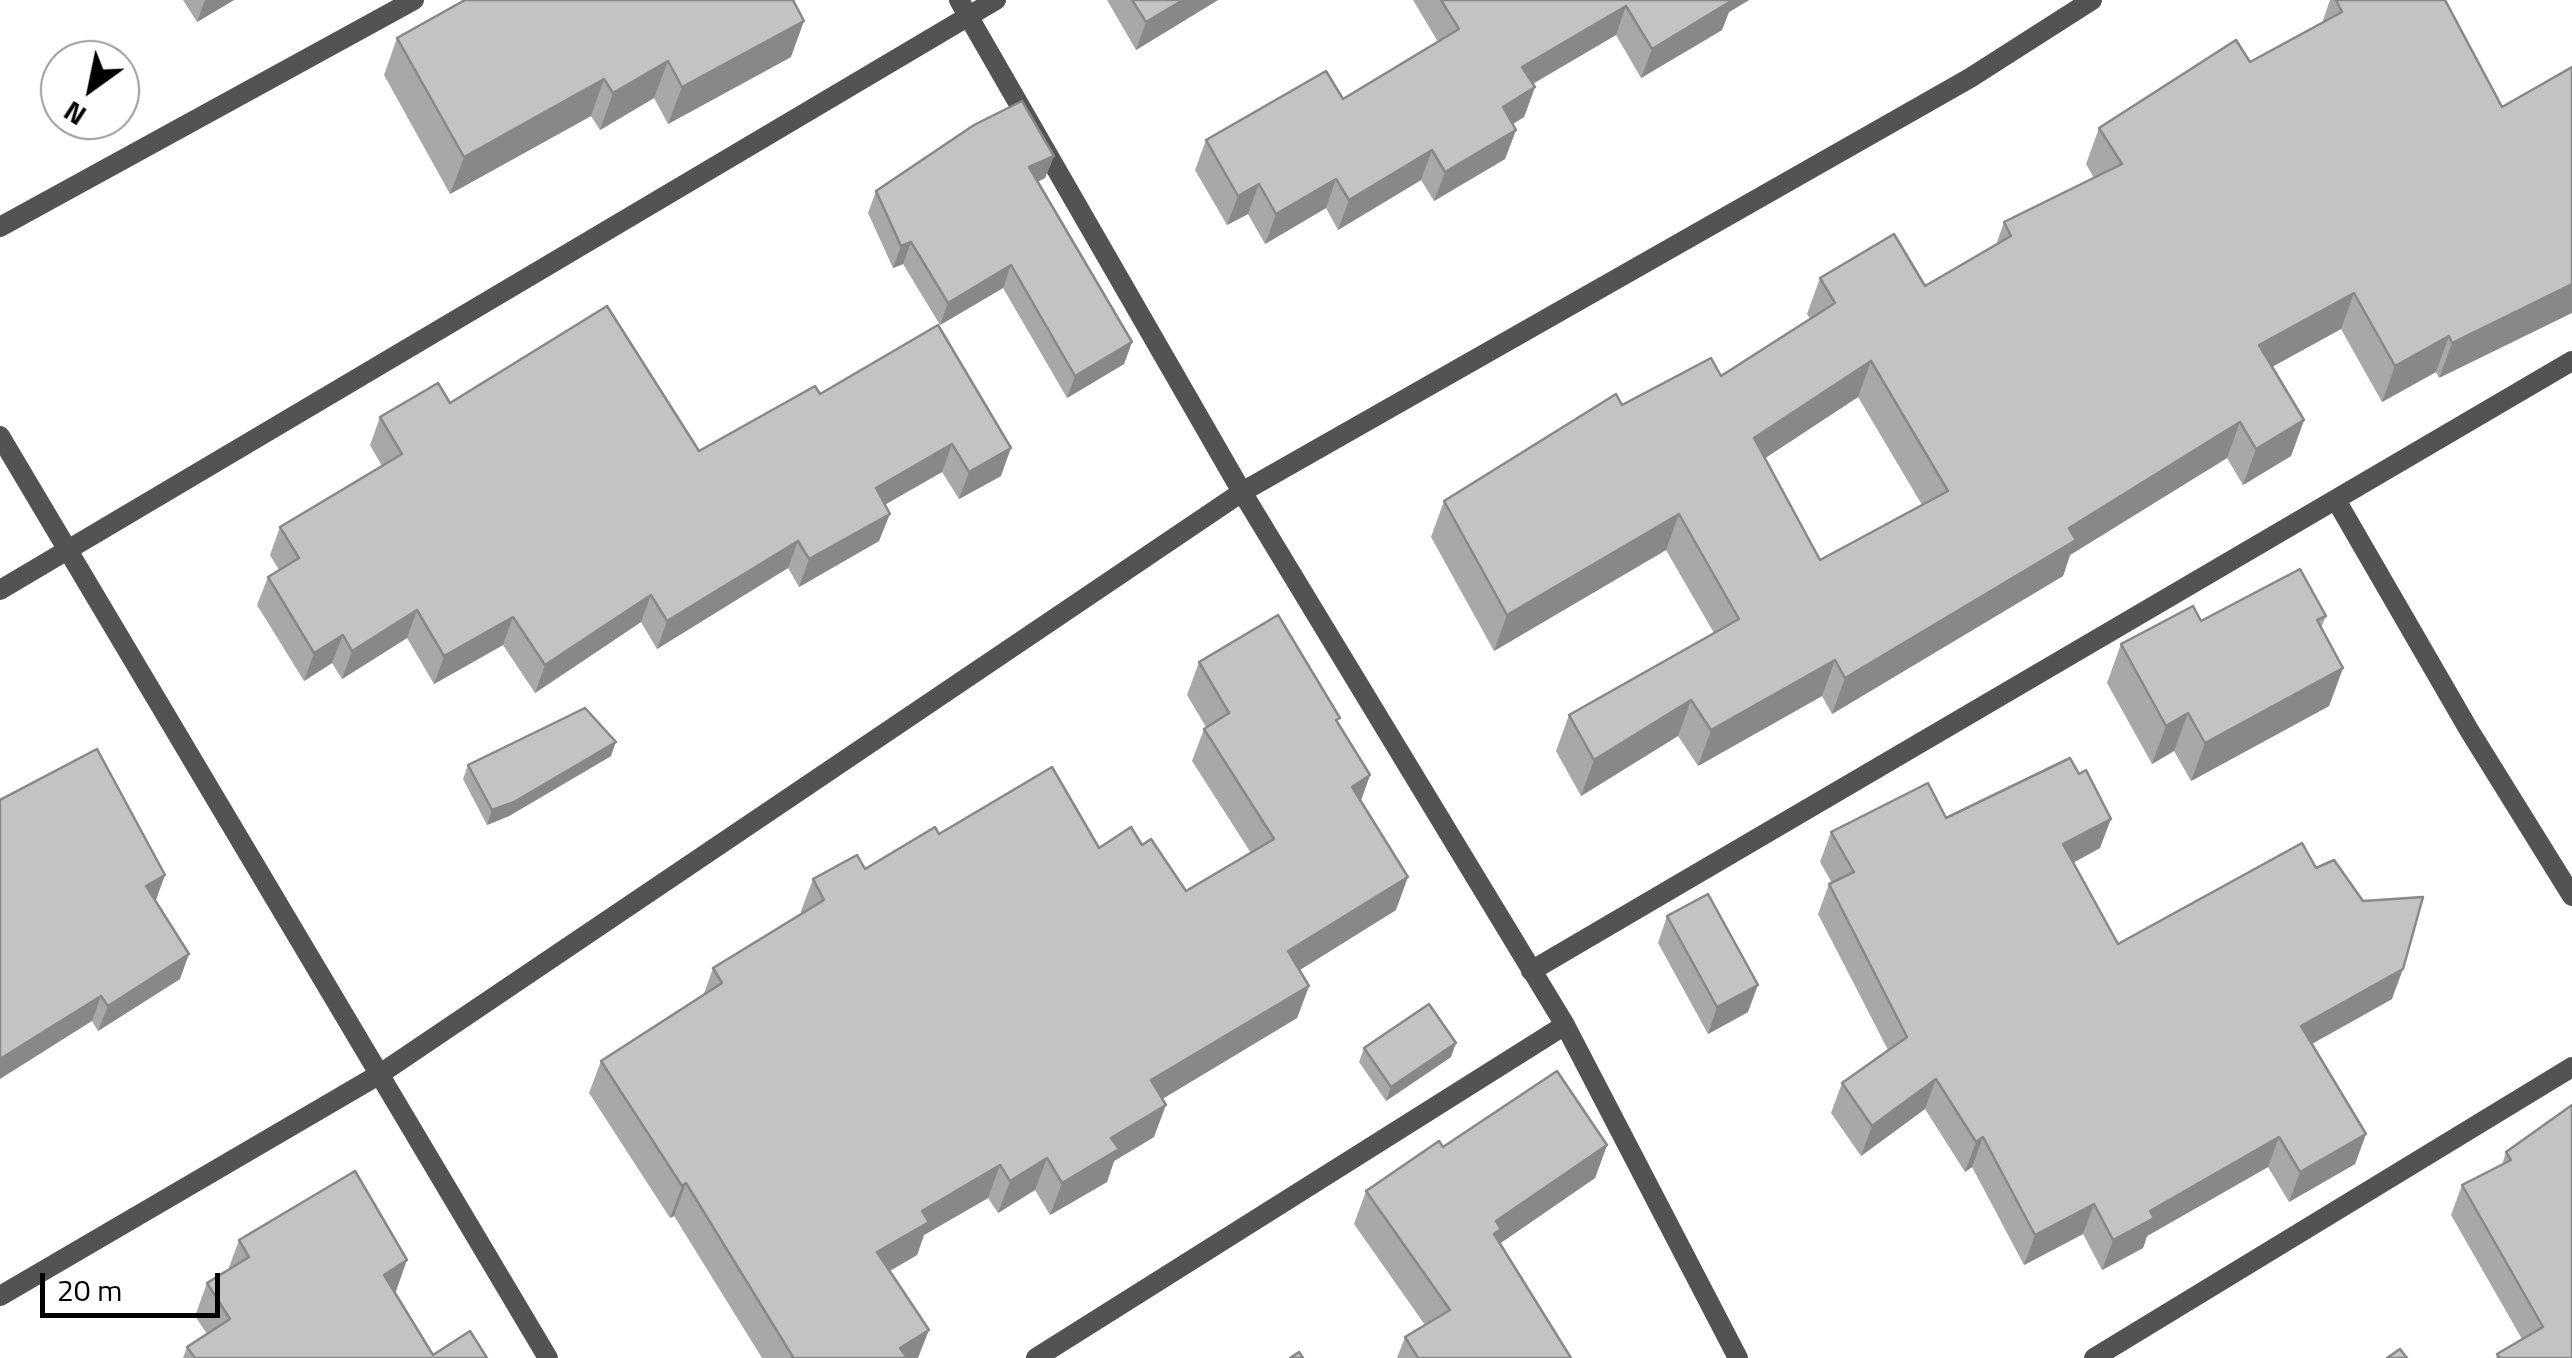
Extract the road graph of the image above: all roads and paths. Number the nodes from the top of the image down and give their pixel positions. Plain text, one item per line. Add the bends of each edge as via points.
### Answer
1 (414, 0) edge
2 (996, 0) edge
3 (2092, 0) edge
4 (964, 9) edge
5 (0, 227) edge
6 (2572, 361) edge
7 (0, 436) edge
8 (1242, 492) junction
9 (2336, 500) junction
10 (68, 550) junction
11 (0, 590) edge
12 (2572, 896) edge
13 (1531, 971) junction
14 (1565, 1025) junction
15 (2572, 1067) edge
16 (380, 1074) junction
17 (0, 1296) edge
18 (548, 1358) edge
19 (1036, 1358) edge
20 (1738, 1358) edge
21 (2094, 1358) edge

1 - 5 street
2 - 4 street
3 - 8 street via 1953,88
4 - 8 street
4 - 10 street
6 - 9 street
7 - 10 street
8 - 13 street
8 - 16 street
9 - 12 street
9 - 13 street
10 - 11 street
10 - 16 street
13 - 14 street
14 - 19 street
14 - 20 street
15 - 21 street
16 - 17 street
16 - 18 street

